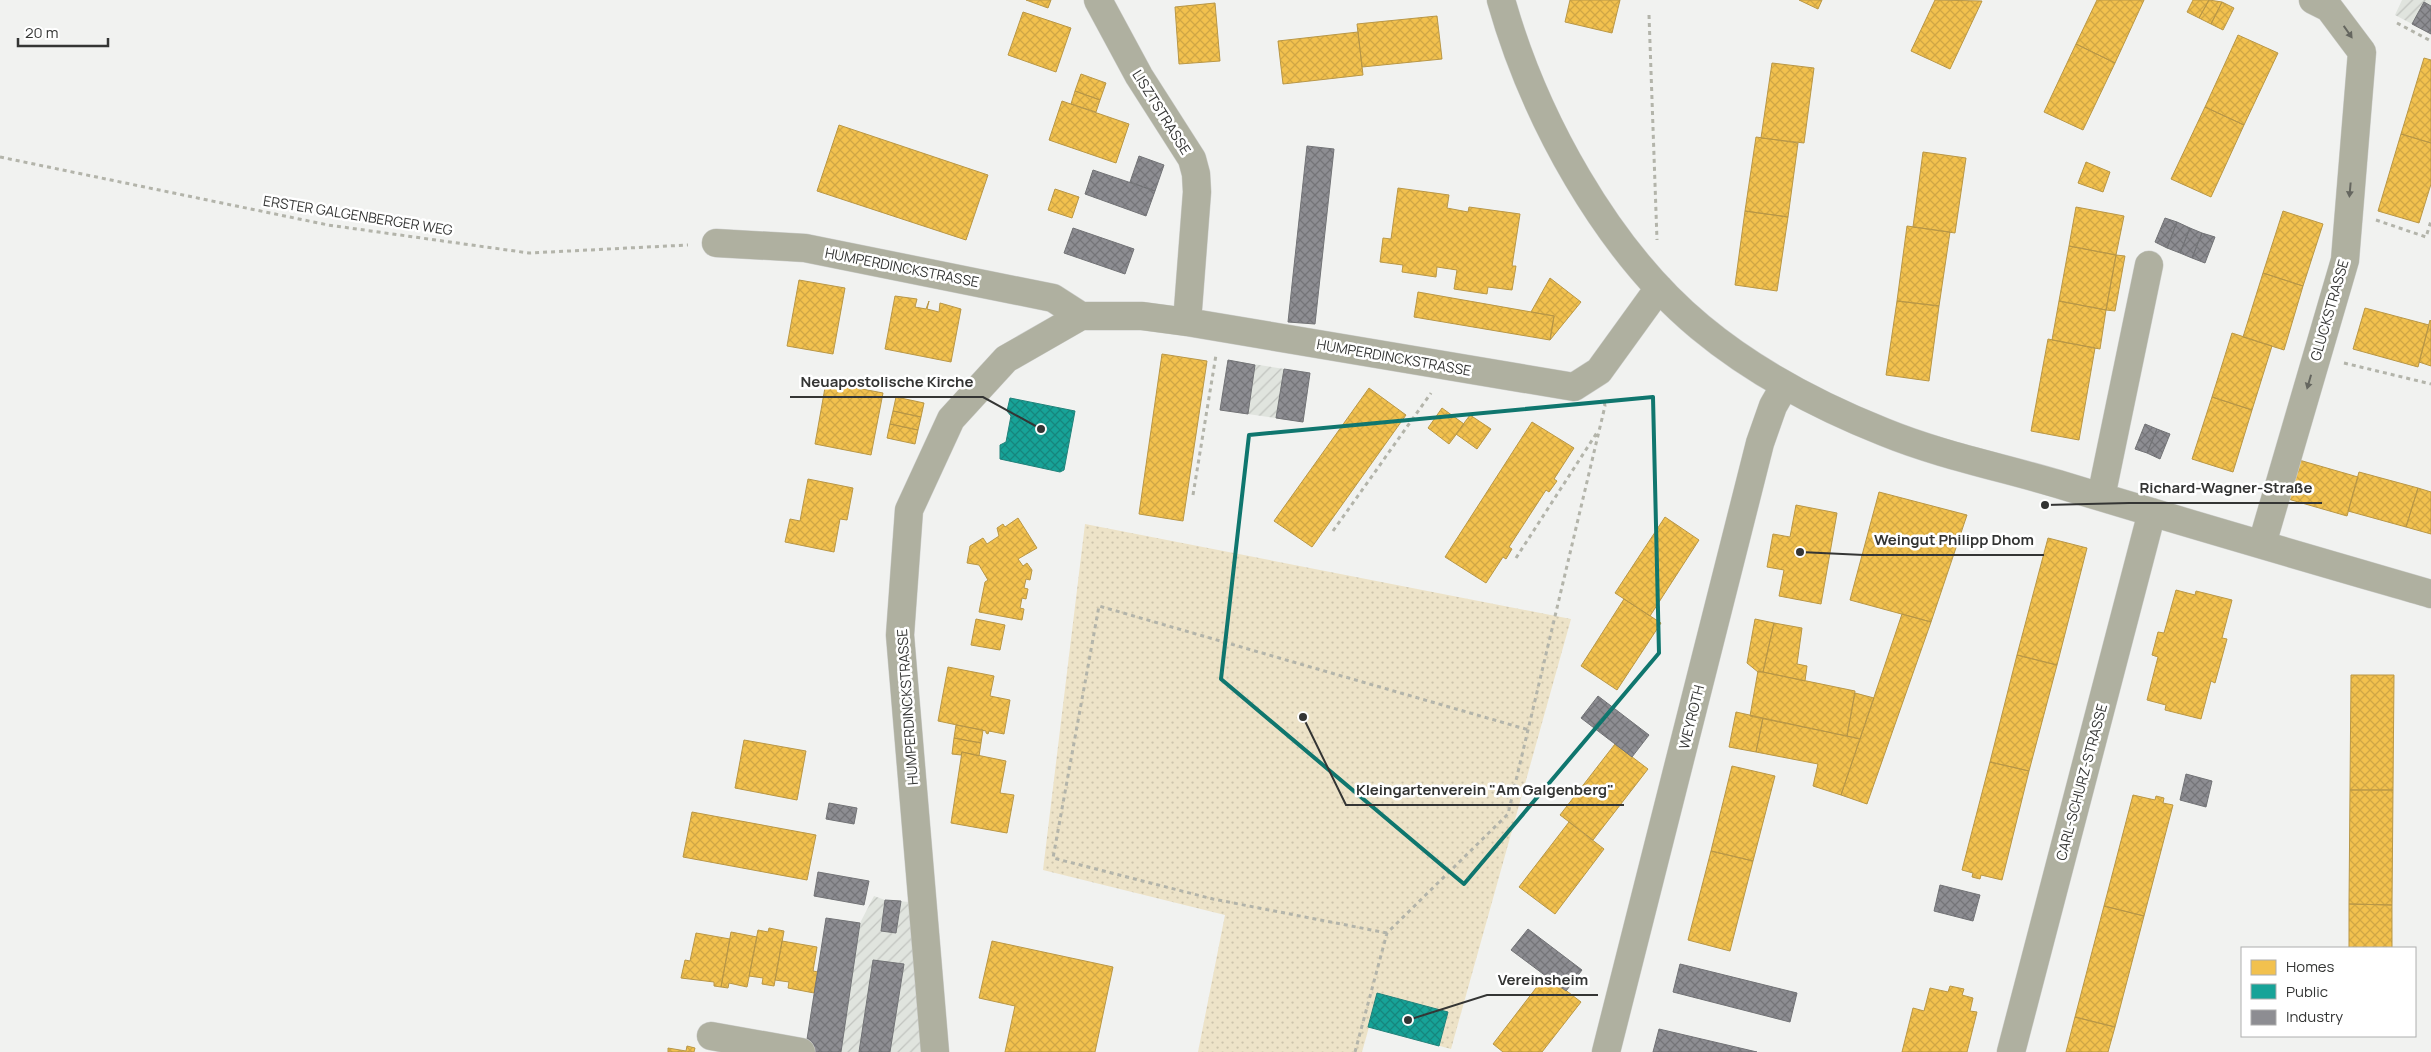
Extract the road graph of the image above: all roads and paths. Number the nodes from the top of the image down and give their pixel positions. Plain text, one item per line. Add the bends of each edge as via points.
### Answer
1 (1098, 0) edge
2 (1501, 0) edge
3 (2314, 0) edge
4 (1648, 15) dead end
5 (2397, 23) dead end
6 (2431, 41) edge
7 (0, 157) edge
8 (2349, 210) junction
9 (2431, 221) edge
10 (2431, 234) edge
11 (2426, 237) junction
12 (716, 243) joint
13 (1658, 245) dead end
14 (2148, 265) dead end
15 (1659, 288) junction
16 (1082, 316) junction
17 (1188, 322) junction
18 (1220, 327) junction
19 (2317, 356) junction
20 (1450, 366) junction
21 (1599, 371) junction
22 (2431, 384) edge
23 (1785, 385) junction
24 (1600, 428) junction
25 (1193, 494) dead end
26 (2101, 497) junction
27 (2152, 512) junction
28 (1333, 531) dead end
29 (2262, 544) junction
30 (1516, 558) dead end
31 (2431, 594) edge
32 (1529, 730) junction
33 (1388, 933) junction
34 (711, 1036) dead end
35 (801, 1052) edge
36 (935, 1052) edge
37 (1356, 1052) edge
38 (1606, 1052) edge
39 (2011, 1052) edge

1 - 17 street, LISZTSTRASSE via 1139,76 1192,159 1196,174
2 - 15 street via 1530,85 1556,138 1588,195 1628,254
3 -> 8 street, GLUCKSTRASSE via 2329,8 2362,52
4 - 13 path
5 - 6 path
7 - 12 path, ERSTER GALGENBERGER WEG via 328,225 529,253
8 - 11 path
8 - 19 street, GLUCKSTRASSE via 2345,260
9 - 11 path
10 - 11 path
12 - 16 street, HUMPERDINCKSTRASSE via 805,248 843,255 1054,298
14 - 26 street
15 - 21 street, HUMPERDINCKSTRASSE
15 - 23 street via 1699,327
16 - 17 street, HUMPERDINCKSTRASSE via 1142,316
16 - 36 street, HUMPERDINCKSTRASSE via 1006,359 951,418 909,510 900,635
17 - 18 street, HUMPERDINCKSTRASSE
18 - 20 street, HUMPERDINCKSTRASSE
18 - 25 path
19 - 22 path
19 -> 29 street, GLUCKSTRASSE
20 - 21 street, HUMPERDINCKSTRASSE via 1574,387
20 - 28 path
21 - 24 path via 1605,406
23 - 26 street via 1885,433
23 - 38 street, WEYROTH via 1773,406 1760,443
24 - 30 path
24 - 32 path
26 - 27 street
27 - 29 street
27 - 39 street, CARL-SCHURZ-STRASSE
29 - 31 street
32 - 33 path via 1508,814
32 - 33 path via 1100,606 1052,858 1213,899
33 - 37 path
34 - 35 street

